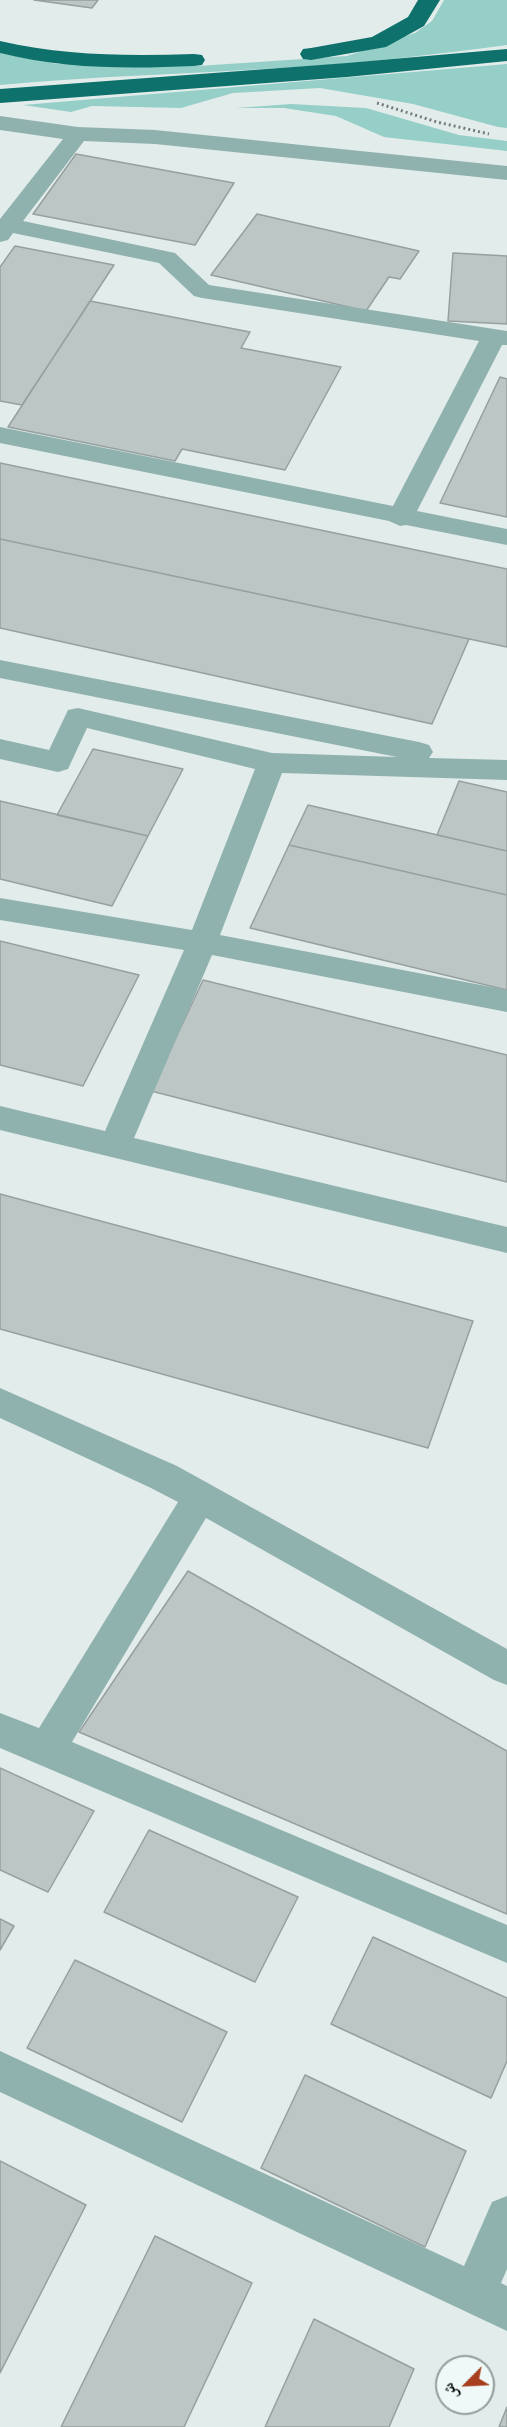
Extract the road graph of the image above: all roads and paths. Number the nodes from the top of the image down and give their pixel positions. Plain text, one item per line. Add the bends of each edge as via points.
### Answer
1 (429, 0) edge
2 (0, 47) edge
3 (507, 55) edge
4 (0, 96) edge
5 (367, 102) dead end
6 (0, 123) edge
7 (78, 134) junction
8 (493, 135) dead end
9 (507, 172) edge
10 (3, 230) edge
11 (500, 338) edge
12 (0, 435) edge
13 (400, 518) junction
14 (507, 537) edge
15 (0, 669) edge
16 (0, 749) edge
17 (272, 763) junction
18 (507, 769) edge
19 (0, 909) edge
20 (201, 942) junction
21 (507, 1001) edge
22 (0, 1118) edge
23 (114, 1146) junction
24 (507, 1240) edge
25 (0, 1402) edge
26 (200, 1497) junction
27 (507, 1668) edge
28 (0, 1730) edge
29 (46, 1749) junction
30 (507, 1944) edge
31 (0, 2071) edge
32 (507, 2217) edge
33 (491, 2301) edge

1 - 2 highway via 416,21 378,42 320,53 160,61 60,58
3 - 4 highway
5 - 8 path
6 - 7 street
7 - 9 street via 155,137
7 - 10 street
10 - 11 street via 167,258 202,291
11 - 13 street
12 - 13 street
13 - 14 street
15 - 18 street
16 - 17 street via 58,762 78,717
17 - 18 street
17 - 20 street
19 - 20 street
20 - 21 street
20 - 23 street
22 - 23 street
23 - 24 street
25 - 26 street
26 - 27 street
26 - 29 street
28 - 29 street
29 - 30 street
31 - 33 street
32 - 33 street

